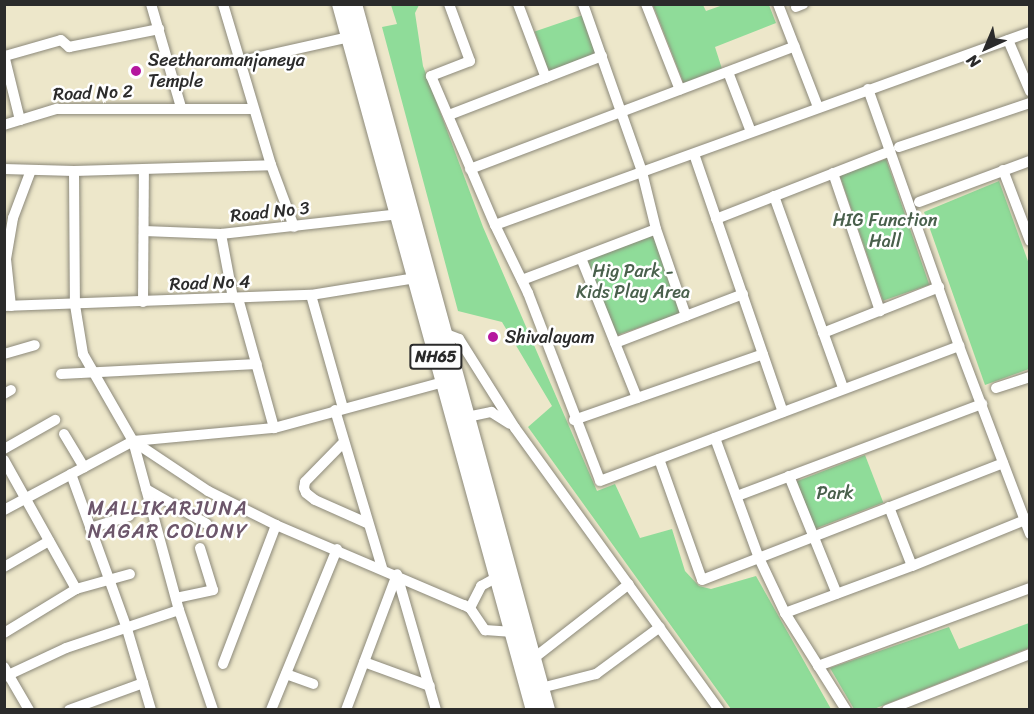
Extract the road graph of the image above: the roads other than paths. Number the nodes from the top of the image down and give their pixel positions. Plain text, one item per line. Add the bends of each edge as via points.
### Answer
1 (151, 4) edge
2 (223, 4) edge
3 (340, 4) edge
4 (354, 4) edge
5 (449, 4) edge
6 (518, 4) edge
7 (583, 4) edge
8 (646, 4) edge
9 (778, 4) edge
10 (159, 29) junction
11 (1029, 32) edge
12 (349, 37) junction
13 (1008, 40) junction
14 (795, 46) junction
15 (5, 56) edge
16 (602, 56) junction
17 (242, 61) junction
18 (728, 72) junction
19 (546, 78) junction
20 (868, 89) junction
21 (680, 90) junction
22 (371, 91) junction
23 (1029, 92) edge
24 (1029, 103) edge
25 (181, 107) junction
26 (818, 107) junction
27 (254, 109) junction
28 (622, 112) junction
29 (377, 113) junction
30 (449, 115) junction
31 (20, 120) junction
32 (4, 124) edge
33 (752, 132) junction
34 (895, 149) junction
35 (694, 154) junction
36 (1029, 161) edge
37 (271, 165) junction
38 (4, 169) edge
39 (144, 169) junction
40 (470, 169) junction
41 (31, 170) junction
42 (1003, 170) junction
43 (74, 171) junction
44 (642, 172) junction
45 (833, 173) junction
46 (774, 196) junction
47 (919, 202) dead end
48 (399, 214) junction
49 (9, 216) edge
50 (716, 219) junction
51 (495, 225) junction
52 (294, 227) junction
53 (657, 229) junction
54 (144, 231) junction
55 (221, 234) junction
56 (1029, 241) edge
57 (581, 258) junction
58 (5, 259) edge
59 (416, 278) junction
60 (522, 280) junction
61 (939, 287) junction
62 (742, 294) junction
63 (311, 295) junction
64 (236, 298) junction
65 (143, 302) junction
66 (75, 305) junction
67 (8, 306) edge
68 (879, 311) junction
69 (686, 316) junction
70 (823, 333) junction
71 (446, 334) junction
72 (615, 343) junction
73 (34, 345) dead end
74 (959, 346) junction
75 (4, 354) edge
76 (763, 354) junction
77 (257, 364) junction
78 (94, 371) junction
79 (61, 375) dead end
80 (1029, 376) edge
81 (443, 382) junction
82 (843, 388) junction
83 (996, 388) dead end
84 (637, 398) junction
85 (982, 404) junction
86 (339, 409) junction
87 (783, 412) junction
88 (467, 417) junction
89 (55, 420) dead end
90 (574, 420) junction
91 (274, 428) junction
92 (515, 428) junction
93 (63, 434) dead end
94 (715, 438) junction
95 (133, 441) junction
96 (344, 442) junction
97 (4, 449) edge
98 (659, 459) junction
99 (4, 460) edge
100 (1004, 463) junction
101 (84, 467) junction
102 (71, 474) junction
103 (789, 476) junction
104 (146, 489) junction
105 (737, 496) junction
106 (26, 499) junction
107 (889, 507) junction
108 (4, 510) edge
109 (129, 516) dead end
110 (1027, 519) edge
111 (367, 523) junction
112 (207, 524) dead end
113 (276, 525) junction
114 (90, 528) junction
115 (1029, 534) edge
116 (813, 536) junction
117 (49, 542) junction
118 (201, 548) dead end
119 (337, 549) junction
120 (759, 558) junction
121 (912, 566) junction
122 (4, 567) edge
123 (382, 568) junction
124 (130, 574) dead end
125 (397, 574) junction
126 (497, 577) junction
127 (109, 580) junction
128 (629, 584) junction
129 (1029, 588) edge
130 (76, 589) junction
131 (837, 594) junction
132 (176, 598) junction
133 (470, 608) junction
134 (179, 610) junction
135 (785, 613) junction
136 (660, 627) junction
137 (127, 629) junction
138 (513, 632) junction
139 (4, 633) edge
140 (1029, 654) edge
141 (534, 657) junction
142 (364, 662) junction
143 (223, 664) dead end
144 (818, 666) junction
145 (6, 673) edge
146 (286, 674) junction
147 (143, 682) junction
148 (313, 684) dead end
149 (430, 686) junction
150 (541, 688) junction
151 (29, 710) edge
152 (69, 710) edge
153 (151, 710) edge
154 (213, 710) edge
155 (271, 710) edge
156 (346, 710) edge
157 (436, 710) edge
158 (534, 710) edge
159 (547, 710) edge
160 (719, 710) edge
161 (846, 710) edge
162 (887, 710) edge

1 - 10 street
2 - 17 street
3 - 12 highway, NH65
4 - 22 highway, NH65
5 - 30 street via 470,61 431,76
6 - 19 street
7 - 16 street
8 - 21 street
9 - 14 street
10 - 15 street via 69,47 61,40
10 - 25 street
11 - 13 street
12 - 17 street
12 - 22 highway, NH65
13 - 20 street
13 - 23 street
14 - 18 street
14 - 26 street
15 - 31 street
16 - 19 street
16 - 28 street
17 - 27 street
18 - 21 street
18 - 33 street
19 - 30 street
20 - 26 street
20 - 34 street
21 - 28 street
22 - 29 highway, NH65
24 - 34 street
25 - 27 street, Road No 2
25 - 31 street, Road No 2 via 57,109
26 - 33 street
27 - 37 street
28 - 40 street
28 - 44 street
29 - 48 highway, NH65
29 - 71 highway, NH65
30 - 40 street
31 - 32 street, Road No 2
33 - 35 street
34 - 45 street
34 - 61 street
35 - 44 street
35 - 50 street
36 - 42 street
37 - 39 street
37 - 52 street
38 - 41 street
39 - 43 street
39 - 54 street
40 - 51 street
41 - 43 street
41 - 49 street
42 - 47 street
42 - 56 street
43 - 66 street
44 - 51 street
44 - 53 street
45 - 46 street
45 - 68 street
46 - 50 street
46 - 70 street
48 - 52 street, Road No 3
48 - 59 highway, NH65
49 - 58 street
50 - 62 street
51 - 60 street
52 - 55 street, Road No 3
53 - 57 street
53 - 69 street
54 - 55 street, Road No 3
54 - 65 street
55 - 64 street
57 - 60 street
57 - 72 street
58 - 67 street
59 - 63 street, Road No 4
59 - 81 highway, NH65
60 - 90 street
61 - 68 street
61 - 74 street
62 - 69 street
62 - 76 street
63 - 64 street, Road No 4
63 - 86 street
64 - 65 street, Road No 4
64 - 77 street
65 - 66 street, Road No 4
66 - 67 street, Road No 4
66 - 78 street via 83,354
68 - 70 street
69 - 72 street
70 - 82 street
71 - 88 highway, NH65
71 - 92 street via 459,339
72 - 84 street
73 - 75 street
74 - 82 street
74 - 85 street
76 - 84 street
76 - 87 street
77 - 78 street
77 - 91 street
78 - 79 street
78 - 95 street
80 - 83 street
81 - 86 street
81 - 126 highway, NH65
82 - 87 street
84 - 90 street
85 - 100 street
85 - 103 street
86 - 91 street
86 - 96 street
87 - 94 street
88 - 92 street via 490,412
88 - 141 highway, NH65
89 - 97 street
90 - 98 street via 600,481
91 - 95 street
92 - 128 street
93 - 101 street
94 - 98 street
94 - 105 street
95 - 101 street
95 - 104 street
95 - 113 street via 208,491
96 - 111 street
96 - 111 street via 304,488 315,500
98 - 120 street via 702,580
99 - 106 street
100 - 107 street
100 - 110 street
101 - 102 street
102 - 106 street
102 - 114 street
103 - 105 street
103 - 116 street
104 - 112 street
104 - 132 street
105 - 120 street
106 - 108 street
106 - 117 street
107 - 116 street
107 - 121 street
109 - 114 street
110 - 115 street
110 - 121 street
111 - 123 street
113 - 119 street
113 - 143 street
114 - 127 street
116 - 120 street
116 - 131 street
117 - 122 street
117 - 130 street
118 - 132 street via 213,590
119 - 123 street
119 - 146 street
120 - 135 street
121 - 131 street
123 - 125 street
124 - 127 street
125 - 133 street
125 - 142 street
125 - 149 street
126 - 133 street via 477,591
126 - 138 highway, NH65
127 - 130 street
127 - 137 street
128 - 136 street
128 - 141 street
129 - 144 street
130 - 139 street
131 - 135 street
132 - 134 street
133 - 138 street via 485,630
134 - 137 street
134 - 154 street
135 - 144 street
136 - 150 street via 596,674
136 - 160 street
137 - 145 street
137 - 147 street
138 - 158 highway, NH65
140 - 162 street
141 - 150 highway, NH65
142 - 149 street
142 - 156 street
144 - 161 street
145 - 151 street
146 - 148 street
146 - 155 street
147 - 152 street
147 - 153 street
149 - 157 street
150 - 159 highway, NH65

